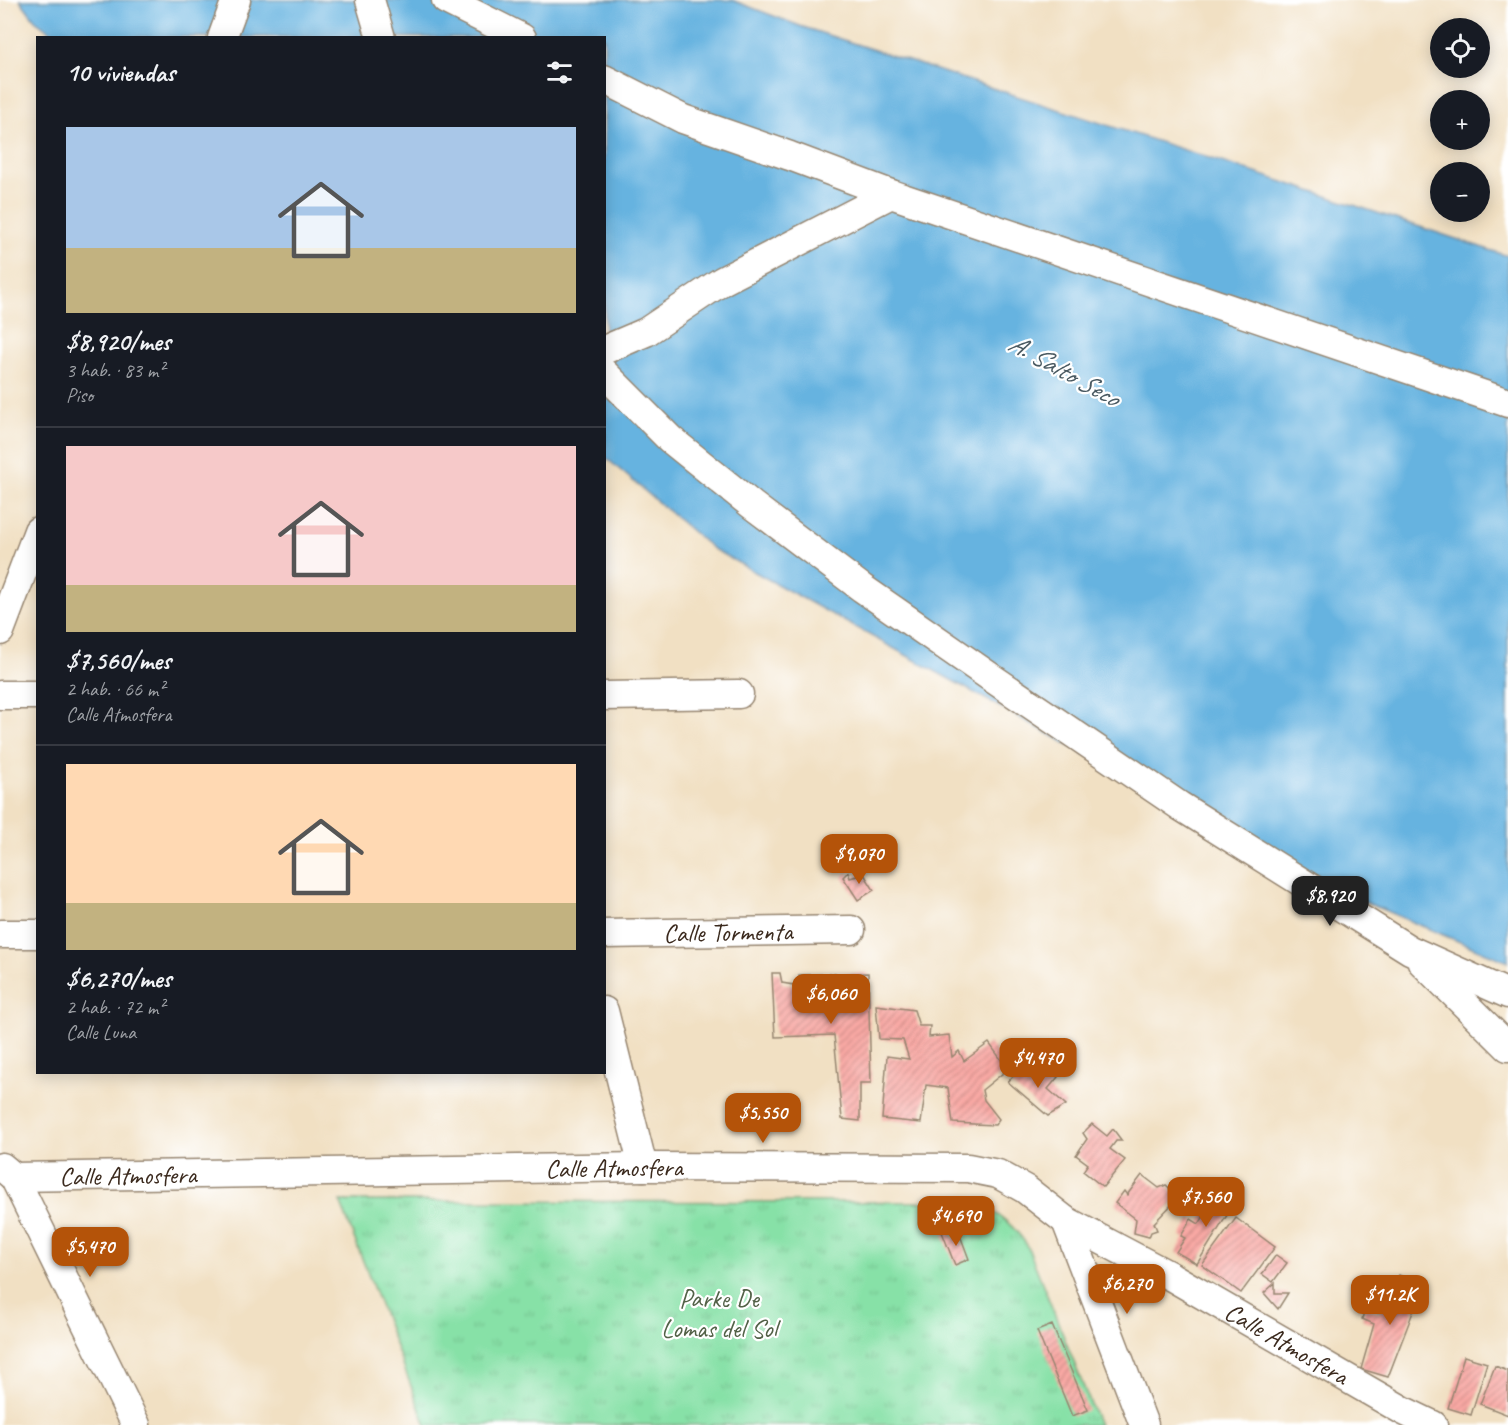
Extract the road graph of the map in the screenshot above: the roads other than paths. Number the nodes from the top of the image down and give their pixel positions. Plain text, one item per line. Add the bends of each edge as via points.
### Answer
1 (236, 0) edge
2 (370, 0) edge
3 (446, 0) edge
4 (223, 36) edge
5 (380, 36) edge
6 (518, 36) edge
7 (606, 80) edge
8 (891, 194) junction
9 (606, 349) edge
10 (606, 375) edge
11 (1508, 403) edge
12 (36, 536) edge
13 (0, 631) edge
14 (739, 694) dead end
15 (0, 695) edge
16 (36, 695) edge
17 (606, 696) edge
18 (851, 930) dead end
19 (0, 934) edge
20 (36, 934) edge
21 (606, 934) edge
22 (1410, 950) junction
23 (1508, 993) edge
24 (606, 1019) edge
25 (1508, 1047) edge
26 (643, 1167) junction
27 (7, 1171) edge
28 (1066, 1221) junction
29 (1407, 1418) edge
30 (136, 1425) edge
31 (1144, 1425) edge
32 (1433, 1425) edge

1 - 4 street
2 - 5 street
3 - 6 street
7 - 8 street via 683,119
8 - 9 street via 732,276 646,332
8 - 11 street
10 - 22 street via 670,439 862,588 1180,806
12 - 13 street
14 - 17 street
15 - 16 street
18 - 21 street, Calle Tormenta
19 - 20 street
22 - 23 street
22 - 25 street
24 - 26 street
26 - 27 street, Calle Atmosfera
26 - 28 street, Calle Atmosfera via 968,1168 998,1174 1025,1189
27 - 30 street
28 - 29 street, Calle Atmosfera via 1172,1277
28 - 31 street
29 - 32 street, Calle Atmosfera

